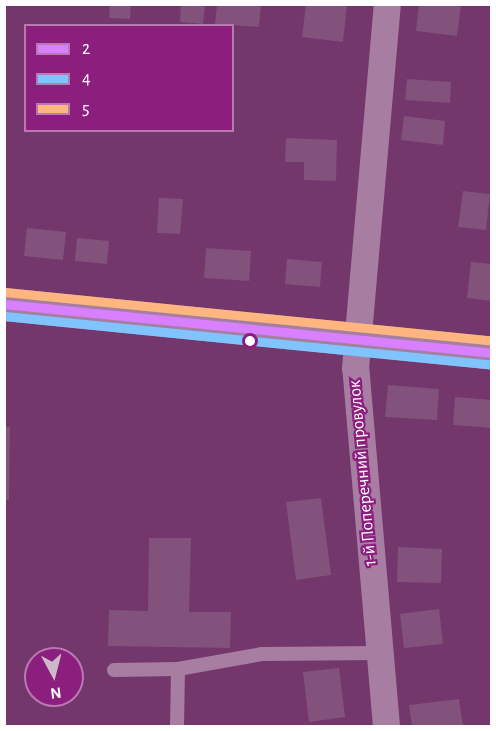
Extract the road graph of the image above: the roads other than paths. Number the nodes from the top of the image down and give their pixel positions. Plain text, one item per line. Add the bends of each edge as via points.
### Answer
1 (387, 4) edge
2 (4, 304) edge
3 (357, 340) junction
4 (492, 353) edge
5 (378, 653) junction
6 (178, 669) junction
7 (114, 670) dead end
8 (177, 726) edge
9 (386, 726) edge

1 - 3 street, 1-й Поперечний провулок
2 - 3 main road
3 - 4 main road
3 - 5 street, 1-й Поперечний провулок
5 - 6 lane via 262,654
5 - 9 street, 1-й Поперечний провулок
6 - 7 lane
6 - 8 lane

